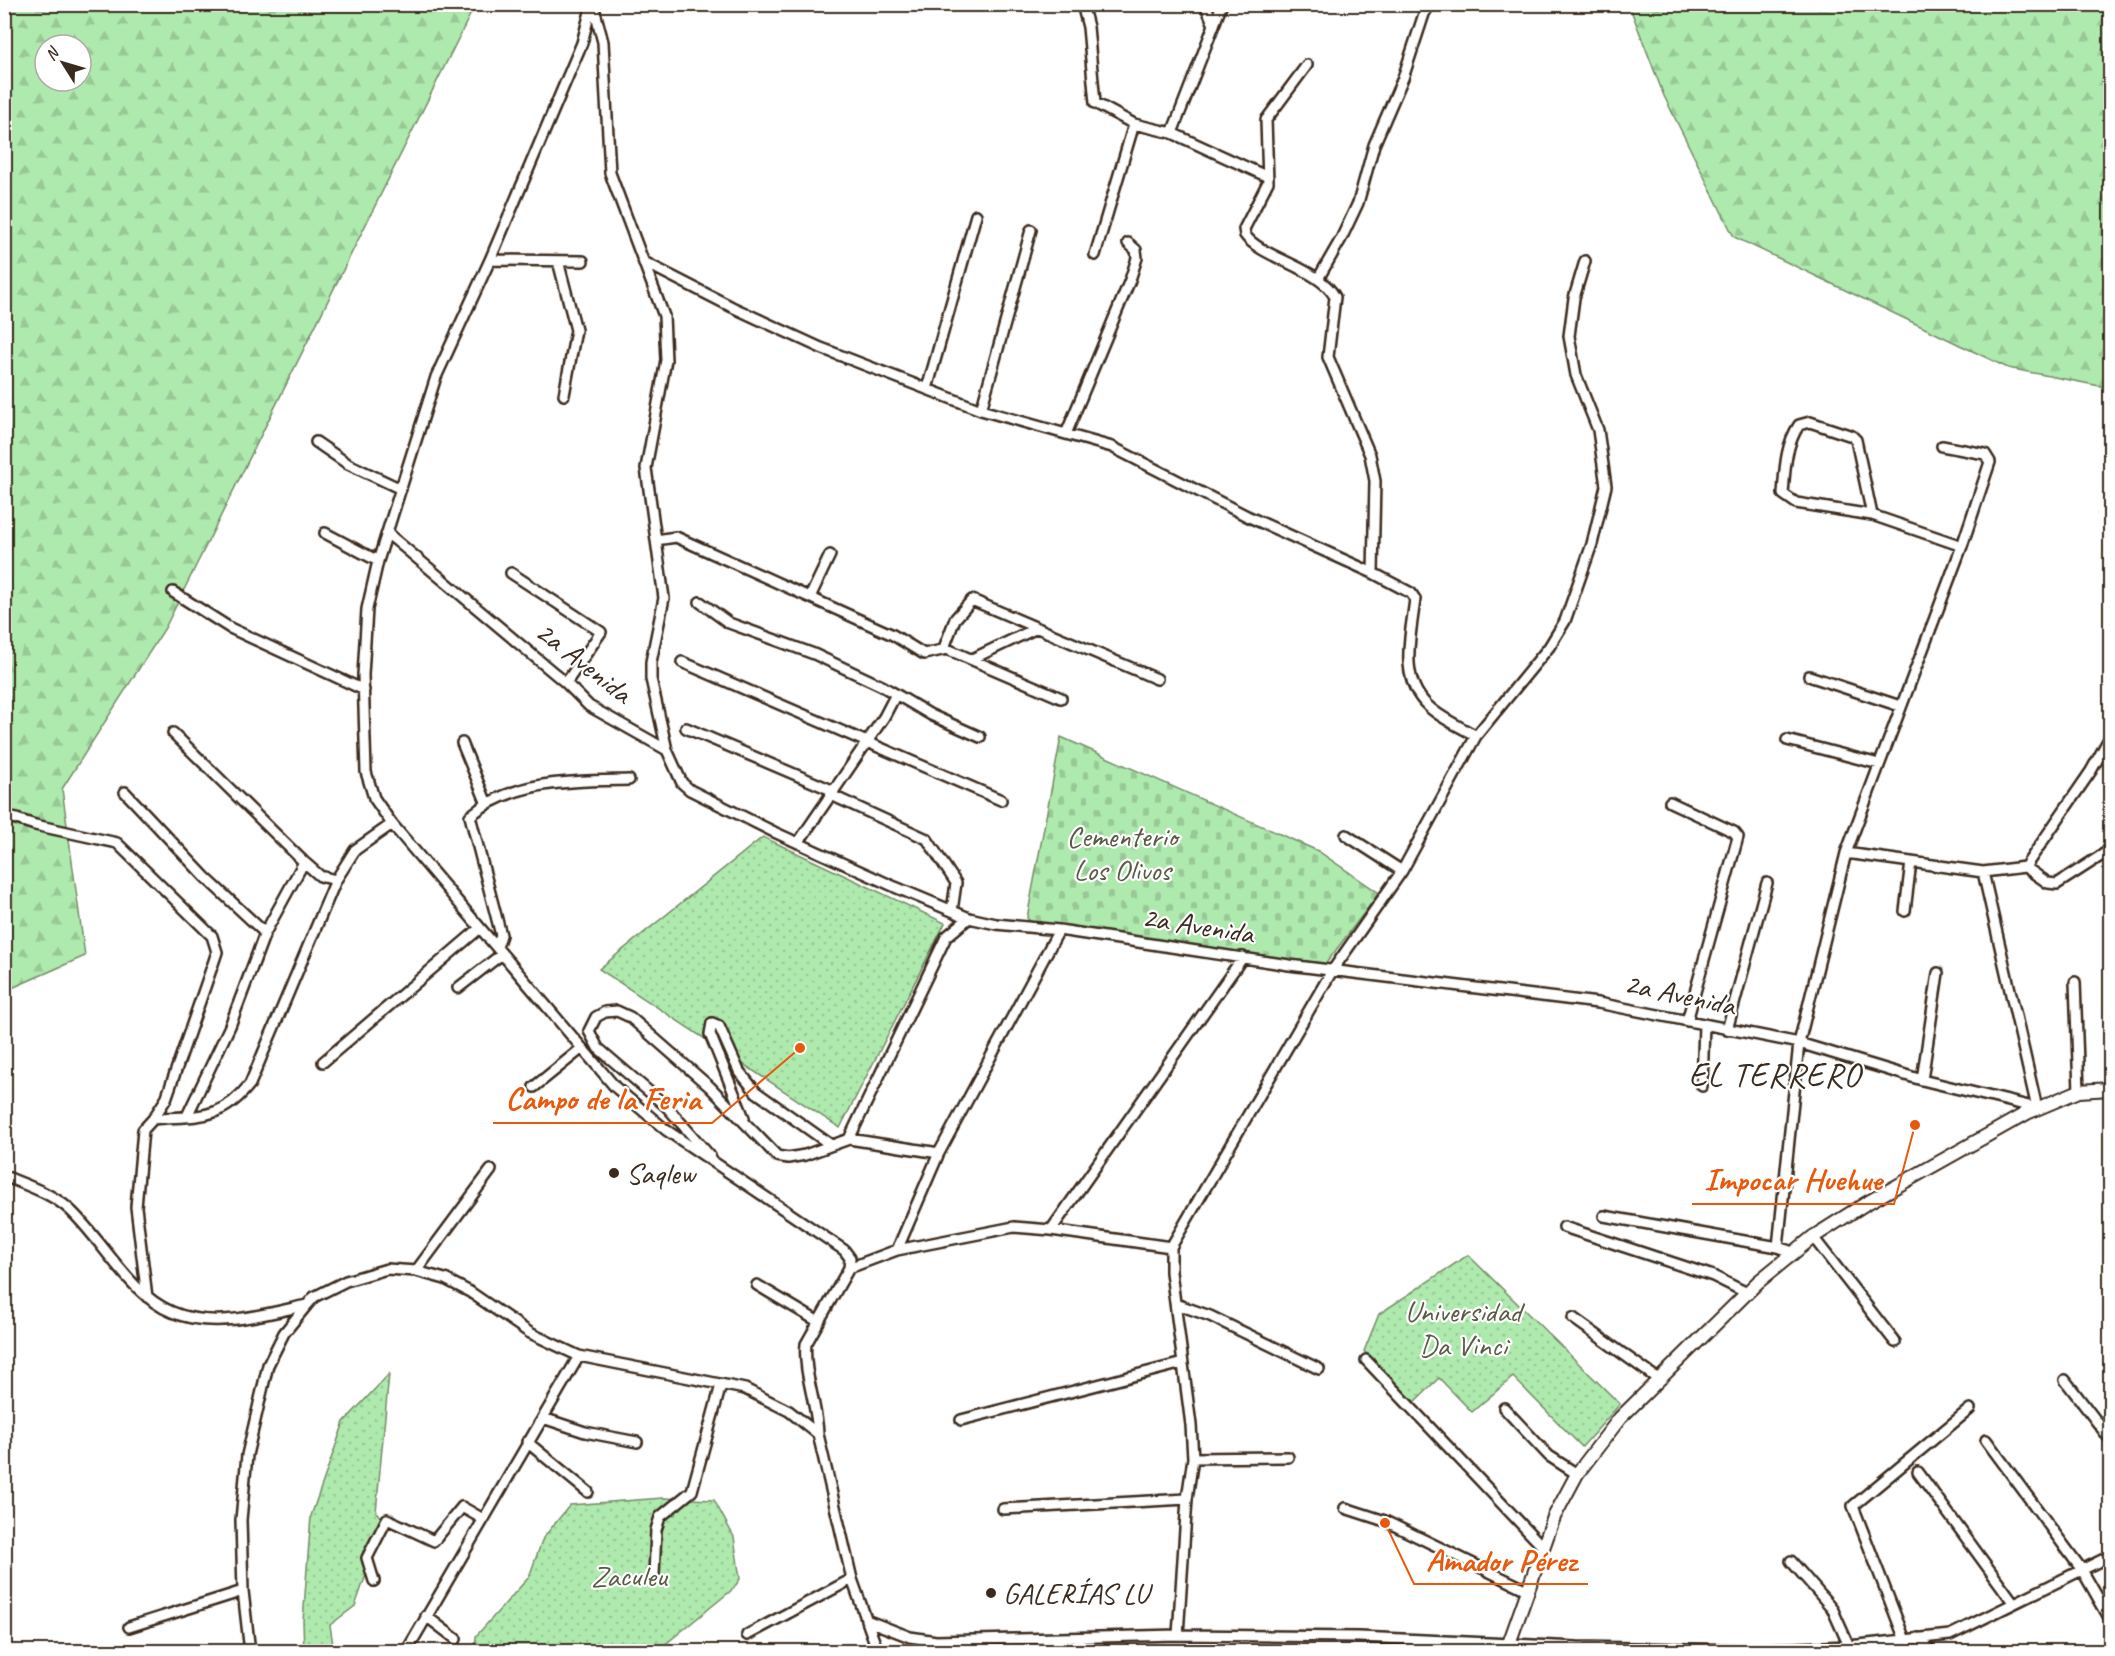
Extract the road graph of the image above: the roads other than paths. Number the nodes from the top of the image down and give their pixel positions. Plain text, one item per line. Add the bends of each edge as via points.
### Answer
1 (592, 4) edge
2 (1082, 4) edge
3 (1205, 4) edge
4 (1222, 4) edge
5 (1430, 4) edge
6 (1214, 25) junction
7 (1307, 66) dead end
8 (1134, 123) junction
9 (1172, 133) junction
10 (1268, 177) junction
11 (976, 215) dead end
12 (1031, 230) dead end
13 (1128, 243) dead end
14 (1095, 255) dead end
15 (490, 260) junction
16 (558, 261) junction
17 (583, 261) dead end
18 (1585, 261) dead end
19 (644, 262) junction
20 (1318, 279) junction
21 (927, 388) junction
22 (564, 395) dead end
23 (981, 410) junction
24 (1066, 434) junction
25 (316, 442) dead end
26 (1942, 446) dead end
27 (401, 489) junction
28 (1872, 515) junction
29 (326, 533) dead end
30 (387, 533) junction
31 (656, 540) junction
32 (1962, 546) junction
33 (830, 555) dead end
34 (378, 561) junction
35 (511, 573) dead end
36 (1373, 573) junction
37 (173, 592) dead end
38 (810, 597) junction
39 (700, 602) dead end
40 (1038, 628) junction
41 (944, 648) junction
42 (972, 659) junction
43 (681, 662) dead end
44 (1809, 676) dead end
45 (1157, 680) dead end
46 (566, 683) junction
47 (364, 690) junction
48 (896, 694) junction
49 (1061, 698) dead end
50 (1900, 706) junction
51 (687, 728) dead end
52 (173, 733) dead end
53 (1476, 736) junction
54 (980, 737) dead end
55 (2110, 737) edge
56 (1787, 740) dead end
57 (462, 742) dead end
58 (867, 742) junction
59 (667, 750) junction
60 (1879, 764) junction
61 (629, 780) dead end
62 (125, 792) dead end
63 (832, 793) junction
64 (1001, 800) dead end
65 (1670, 802) dead end
66 (487, 804) junction
67 (4, 815) edge
68 (392, 824) junction
69 (1346, 835) dead end
70 (798, 843) junction
71 (2110, 850) edge
72 (1846, 853) junction
73 (304, 862) junction
74 (1911, 862) junction
75 (2025, 867) junction
76 (1402, 871) junction
77 (1983, 872) junction
78 (336, 880) junction
79 (1767, 883) dead end
80 (952, 911) junction
81 (1905, 911) dead end
82 (969, 918) junction
83 (480, 928) junction
84 (1059, 930) junction
85 (266, 933) junction
86 (500, 950) junction
87 (1243, 957) junction
88 (1332, 971) junction
89 (1938, 972) dead end
90 (2075, 982) dead end
91 (458, 988) dead end
92 (1687, 1021) junction
93 (1704, 1024) junction
94 (1727, 1030) junction
95 (1799, 1043) junction
96 (581, 1049) junction
97 (323, 1062) dead end
98 (1922, 1080) junction
99 (1702, 1086) dead end
100 (534, 1087) dead end
101 (2110, 1089) edge
102 (2079, 1091) junction
103 (2037, 1108) junction
104 (188, 1116) junction
105 (153, 1119) junction
106 (748, 1126) junction
107 (849, 1139) junction
108 (831, 1145) junction
109 (939, 1153) junction
110 (491, 1170) dead end
111 (722, 1170) junction
112 (4, 1176) edge
113 (1604, 1216) dead end
114 (1564, 1227) dead end
115 (1051, 1230) junction
116 (1813, 1237) junction
117 (1172, 1247) junction
118 (1778, 1247) junction
119 (897, 1250) junction
120 (1793, 1252) junction
121 (849, 1268) junction
122 (416, 1270) junction
123 (757, 1285) dead end
124 (1747, 1293) junction
125 (147, 1297) junction
126 (1176, 1304) junction
127 (307, 1305) junction
128 (1573, 1318) dead end
129 (819, 1322) junction
130 (1895, 1342) dead end
131 (579, 1356) junction
132 (1366, 1360) dead end
133 (1183, 1363) junction
134 (1319, 1369) dead end
135 (1658, 1379) junction
136 (2065, 1380) dead end
137 (721, 1386) junction
138 (1504, 1408) dead end
139 (1970, 1409) dead end
140 (543, 1418) junction
141 (961, 1420) dead end
142 (818, 1434) junction
143 (2110, 1439) edge
144 (1986, 1440) dead end
145 (527, 1442) junction
146 (637, 1442) dead end
147 (1288, 1457) dead end
148 (1193, 1458) junction
149 (1918, 1472) dead end
150 (1576, 1474) junction
151 (588, 1492) dead end
152 (1187, 1499) junction
153 (1345, 1508) dead end
154 (1003, 1509) dead end
155 (483, 1519) junction
156 (1542, 1546) junction
157 (2110, 1556) edge
158 (1791, 1561) dead end
159 (2082, 1570) junction
160 (654, 1575) dead end
161 (852, 1579) junction
162 (374, 1581) dead end
163 (1527, 1590) junction
164 (243, 1591) junction
165 (2013, 1602) junction
166 (426, 1616) junction
167 (2110, 1619) edge
168 (866, 1620) junction
169 (129, 1628) dead end
170 (747, 1635) dead end
171 (1178, 1635) junction
172 (1918, 1638) junction
173 (456, 1639) dead end
174 (1905, 1640) junction
175 (1508, 1647) edge
176 (1576, 1649) edge
177 (1846, 1649) edge
178 (250, 1652) edge
179 (406, 1652) edge
180 (878, 1652) edge
181 (1932, 1652) edge

1 - 15 street via 582,43
1 - 19 street via 603,42 610,172
2 - 8 street via 1095,103
3 - 6 street
4 - 6 street
5 - 20 street via 1374,145 1359,203
6 - 9 street
7 - 10 street via 1266,120
8 - 9 street
8 - 14 street
9 - 10 street
10 - 20 street via 1267,187 1244,229 1245,235
11 - 21 street
12 - 23 street
13 - 24 street via 1136,250 1137,258 1130,280
15 - 16 street
15 - 27 street via 436,377
16 - 17 street
16 - 22 street via 576,330
18 - 53 street via 1574,298 1569,336 1576,375 1598,430 1606,486 1592,544 1565,621 1549,647
19 - 21 street via 821,348
19 - 31 street via 664,316 666,360 646,468
20 - 36 street via 1331,288 1335,297 1328,357 1370,455 1375,481
21 - 23 street
23 - 24 street
24 - 36 street via 1112,447 1247,516
25 - 27 street via 348,464
26 - 32 street via 1985,454 1990,462
27 - 30 street
28 - 28 street via 1856,440 1810,422 1799,425 1786,458 1783,494 1787,499
28 - 32 street
29 - 34 street
30 - 34 street
30 - 46 street, 2a Avenida
31 - 38 street via 676,537
31 - 59 street via 664,597 651,679
32 - 50 street
33 - 38 street
34 - 47 street via 367,609
35 - 46 street via 601,632
36 - 53 street via 1415,599 1408,658 1416,691 1428,707
37 - 47 street via 230,628
38 - 41 street via 893,635 924,654
39 - 48 street via 729,623 814,654
40 - 41 street via 972,600 955,619
40 - 42 street
40 - 45 street
41 - 42 street
42 - 49 street
43 - 58 street
44 - 50 street
46 - 59 street, 2a Avenida via 589,706
47 - 68 street via 366,772 374,798
48 - 54 street
48 - 58 street
50 - 60 street
51 - 63 street
52 - 73 street
53 - 76 street
55 - 75 street
56 - 60 street
57 - 66 street
58 - 63 street
58 - 64 street
59 - 70 street, 2a Avenida via 682,783 690,790
60 - 72 street
61 - 66 street via 562,781
62 - 85 street via 205,877
63 - 70 street
63 - 80 street via 927,839 956,883
65 - 92 street via 1738,837
66 - 86 street via 469,819 501,935
67 - 105 street via 117,843 212,936 217,952 166,1099
68 - 78 street via 355,850
68 - 83 street
69 - 76 street
70 - 80 street, 2a Avenida
71 - 75 street via 2057,884 2048,883
72 - 74 street
72 - 95 street
73 - 78 street via 320,876
73 - 85 street
74 - 77 street
74 - 81 street
75 - 77 street
76 - 88 street
77 - 103 street
78 - 104 street via 250,1084 230,1106 216,1113
79 - 94 street
80 - 82 street, 2a Avenida
82 - 84 street, 2a Avenida
82 - 107 street via 946,937
83 - 86 street
83 - 97 street
84 - 87 street, 2a Avenida
84 - 109 street
85 - 104 street via 230,1026
86 - 91 street
86 - 96 street
87 - 88 street, 2a Avenida
87 - 115 street
88 - 92 street, 2a Avenida via 1598,1003
88 - 117 street
89 - 98 street
90 - 102 street
92 - 93 street, 2a Avenida
93 - 94 street, 2a Avenida
93 - 99 street
94 - 95 street, 2a Avenida
95 - 98 street, 2a Avenida
95 - 118 street
96 - 100 street
96 - 111 street via 615,1086 666,1130
98 - 103 street, 2a Avenida
101 - 102 street
102 - 103 street
103 - 116 street
104 - 105 street
105 - 125 street via 143,1130 136,1207
106 - 108 street via 777,1156 805,1155
106 - 108 street via 710,1034 712,1023 719,1026 739,1071 756,1092
106 - 111 street via 630,1017 617,1011 605,1012 591,1024 591,1038 598,1048 668,1107
107 - 108 street
107 - 109 street
109 - 119 street
110 - 122 street
111 - 121 street via 844,1250 850,1258
112 - 125 street via 43,1192 70,1210
113 - 118 street
114 - 124 street via 1713,1276
115 - 117 street
115 - 119 street via 1014,1227
116 - 120 street
116 - 130 street
117 - 126 street
118 - 120 street
119 - 121 street
120 - 124 street
121 - 129 street
122 - 127 street via 387,1269 346,1281 314,1297
122 - 131 street via 470,1292 530,1333
123 - 129 street
124 - 135 street
125 - 127 street via 171,1312 208,1318 261,1316
126 - 133 street
126 - 134 street via 1210,1316
127 - 164 street via 284,1333 268,1365 247,1455 242,1520
128 - 135 street
129 - 142 street via 806,1344 805,1355
131 - 137 street
131 - 140 street
132 - 156 street
133 - 141 street
133 - 148 street
135 - 150 street via 1620,1418
136 - 143 street
137 - 142 street via 745,1389 789,1411
137 - 160 street via 692,1491 660,1517
138 - 150 street via 1549,1456
139 - 174 street via 1853,1506
140 - 145 street
140 - 146 street via 585,1432
142 - 161 street
144 - 159 street
145 - 151 street
145 - 155 street
147 - 148 street
148 - 152 street
149 - 165 street
150 - 156 street
152 - 154 street
152 - 171 street
153 - 163 street via 1385,1521
155 - 162 street via 462,1507 434,1541 387,1519 367,1558
155 - 166 street
156 - 163 street
157 - 159 street
158 - 177 street via 1832,1608
159 - 165 street
159 - 167 street
161 - 168 street
161 - 170 street
163 - 175 street
164 - 169 street
164 - 178 street
165 - 172 street via 1950,1635
166 - 173 street
166 - 179 street
168 - 171 street via 936,1641
168 - 180 street
171 - 175 street
172 - 174 street
172 - 181 street
174 - 177 street
175 - 176 street
176 - 177 street

